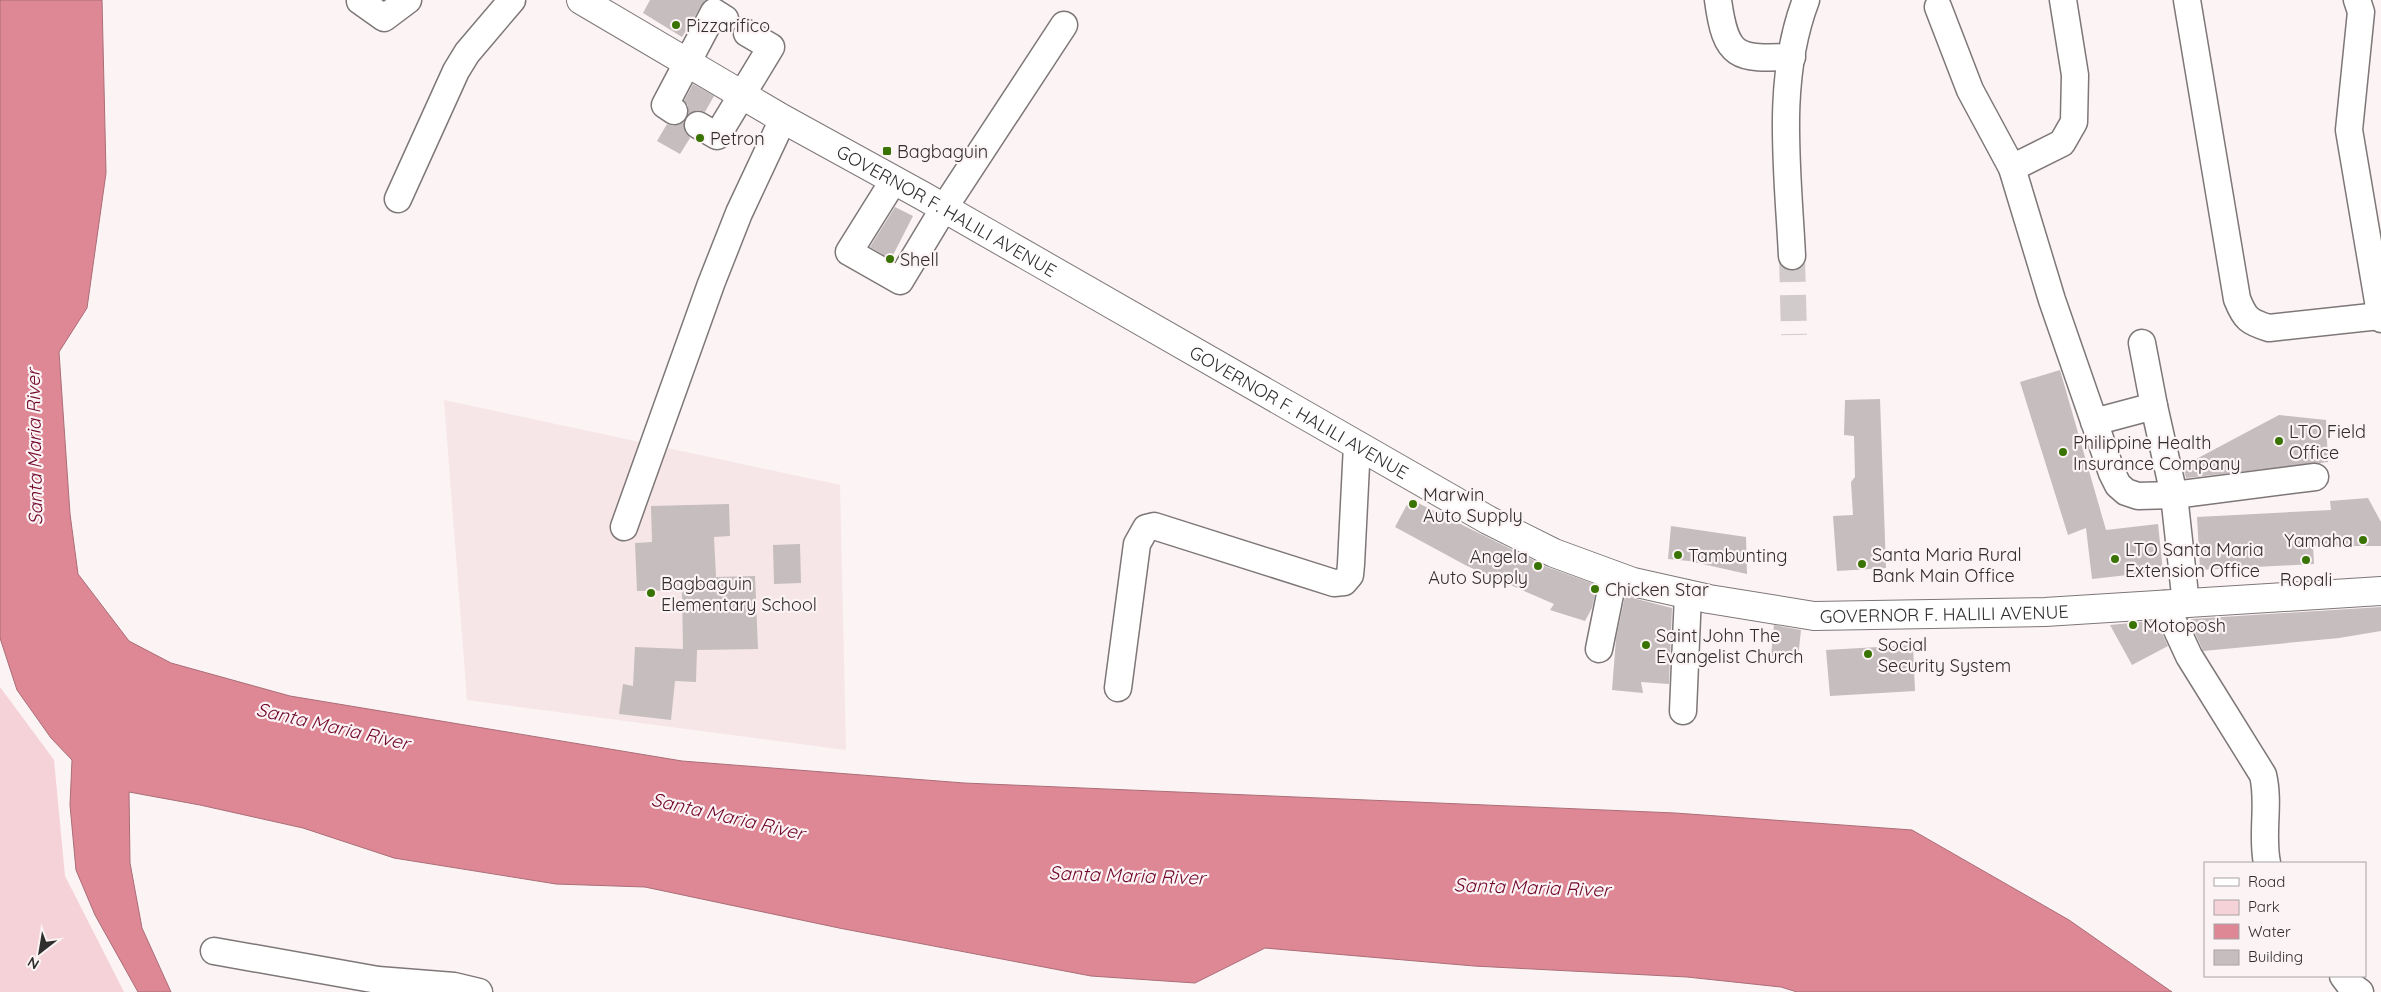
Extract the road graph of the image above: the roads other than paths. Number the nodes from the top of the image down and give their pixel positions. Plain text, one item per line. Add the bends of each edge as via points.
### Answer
1 (408, 0) edge
2 (512, 0) edge
3 (581, 0) edge
4 (1718, 0) edge
5 (1806, 0) edge
6 (2063, 0) edge
7 (2187, 0) edge
8 (2357, 0) edge
9 (360, 1) dead end
10 (1938, 7) dead end
11 (720, 10) edge
12 (1064, 26) dead end
13 (747, 33) dead end
14 (1792, 57) junction
15 (687, 62) junction
16 (741, 95) junction
17 (674, 111) dead end
18 (783, 119) junction
19 (698, 124) dead end
20 (2012, 168) junction
21 (894, 180) junction
22 (398, 199) dead end
23 (944, 208) junction
24 (1792, 256) tunnel mouth
25 (2381, 317) edge
26 (2142, 343) dead end
27 (2154, 406) junction
28 (2094, 422) junction
29 (1357, 445) junction
30 (2315, 477) dead end
31 (2174, 495) junction
32 (624, 527) dead end
33 (1614, 575) junction
34 (2381, 591) edge
35 (1688, 594) junction
36 (2176, 604) junction
37 (1599, 649) dead end
38 (1118, 688) dead end
39 (1683, 711) dead end
40 (2267, 862) edge
41 (214, 951) dead end
42 (2344, 977) edge
43 (479, 992) edge
44 (2360, 992) edge

1 - 9 street via 384,18
2 - 22 street via 456,70
3 - 15 main road, GOVERNOR F. HALILI AVENUE
4 - 14 street via 1729,43 1734,50 1742,56
5 - 14 street via 1798,22
6 - 20 street via 2075,75 2074,122 2062,142
7 - 25 street via 2237,299 2242,313 2252,323 2269,328
8 - 25 street via 2361,12 2349,130
10 - 20 street via 1970,90
11 - 15 street
12 - 23 street
13 - 16 street via 771,47
14 - 24 street via 1786,100 1786,139
15 - 16 main road, GOVERNOR F. HALILI AVENUE
15 - 17 street via 665,105
16 - 18 main road, GOVERNOR F. HALILI AVENUE
16 - 19 street via 717,136
18 - 21 main road, GOVERNOR F. HALILI AVENUE
18 - 32 street via 739,213 711,284
20 - 28 street
21 - 23 main road, GOVERNOR F. HALILI AVENUE
21 - 23 street via 849,252 900,281
23 - 29 main road, GOVERNOR F. HALILI AVENUE
26 - 27 street
27 - 28 street
27 - 31 street
28 - 31 street via 2118,485 2138,496
29 - 33 main road, GOVERNOR F. HALILI AVENUE via 1488,520 1554,553
29 - 38 street via 1350,575 1344,582 1334,583 1154,526 1146,528 1137,544
30 - 31 street
31 - 36 street
33 - 35 main road, GOVERNOR F. HALILI AVENUE
33 - 37 street
34 - 36 main road, GOVERNOR F. HALILI AVENUE
35 - 36 main road, GOVERNOR F. HALILI AVENUE via 1814,616 2045,612
35 - 39 street
36 - 40 street via 2189,656 2263,775 2267,792 2264,850
41 - 43 street via 378,980 454,986
42 - 44 street

